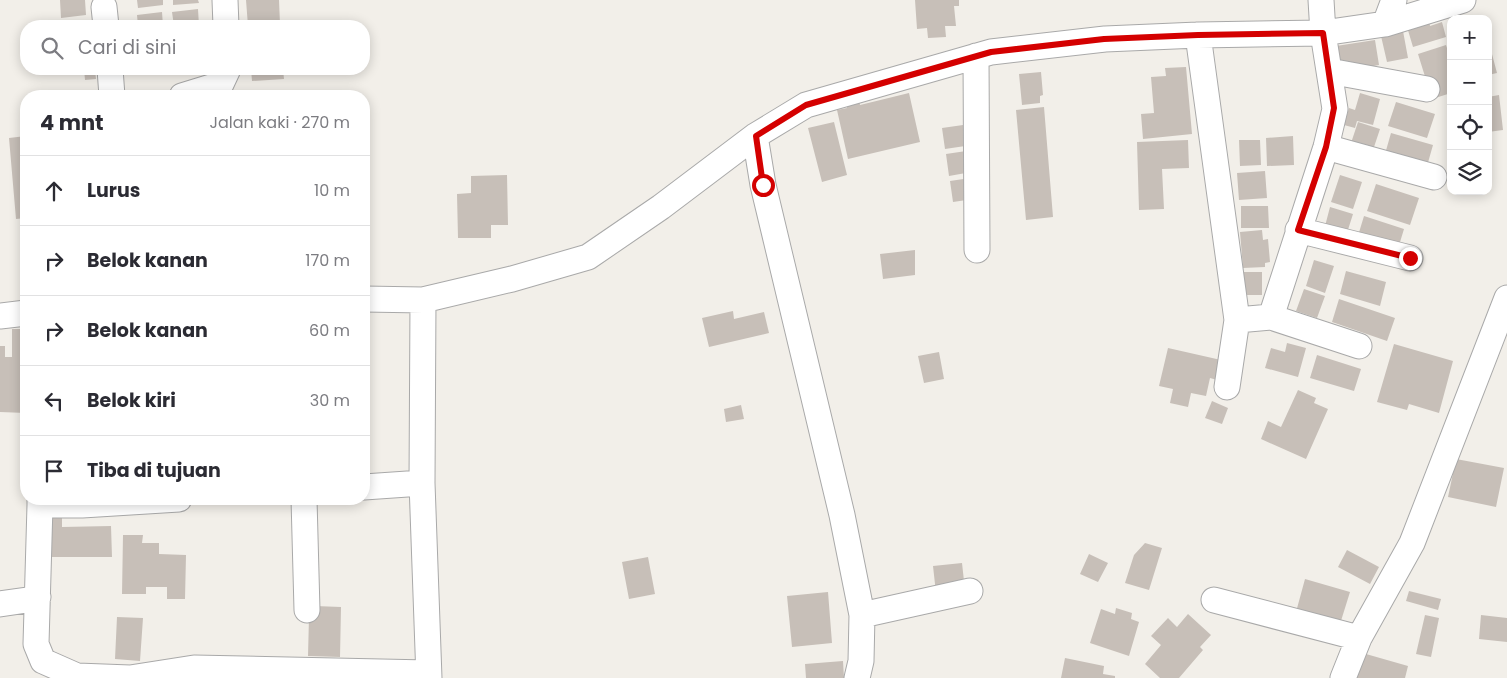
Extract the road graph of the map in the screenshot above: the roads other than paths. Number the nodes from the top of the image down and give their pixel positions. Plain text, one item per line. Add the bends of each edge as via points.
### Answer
1 (224, 0) edge
2 (1321, 0) edge
3 (1394, 0) edge
4 (1463, 0) edge
5 (226, 20) edge
6 (1385, 24) junction
7 (1323, 33) junction
8 (1198, 35) junction
9 (976, 56) junction
10 (1329, 71) junction
11 (110, 75) edge
12 (225, 75) edge
13 (1427, 89) dead end
14 (112, 90) edge
15 (202, 90) edge
16 (756, 136) junction
17 (1326, 147) junction
18 (1434, 177) dead end
19 (1298, 230) junction
20 (977, 250) dead end
21 (1410, 258) dead end
22 (370, 298) edge
23 (1507, 298) edge
24 (423, 300) junction
25 (20, 314) edge
26 (0, 316) edge
27 (1271, 317) junction
28 (1236, 320) junction
29 (1359, 346) dead end
30 (1228, 388) dead end
31 (422, 483) junction
32 (370, 487) edge
33 (40, 505) edge
34 (304, 505) edge
35 (970, 591) dead end
36 (38, 596) junction
37 (1214, 600) dead end
38 (0, 604) edge
39 (308, 610) dead end
40 (862, 615) junction
41 (1359, 638) junction
42 (428, 675) edge
43 (857, 678) edge
44 (1344, 678) edge

1 - 5 street
2 - 7 street
3 - 6 street
4 - 6 street
6 - 7 street
7 - 8 street
7 - 10 street
8 - 9 street via 1104,39
8 - 28 street
9 - 16 street via 806,105
9 - 20 street
10 - 13 street
10 - 17 street via 1334,108
11 - 14 street
12 - 15 street via 221,84
16 - 24 street via 588,257
16 - 40 street via 763,185 842,515
17 - 18 street
17 - 19 street
19 - 21 street
19 - 27 street
22 - 24 street
23 - 41 street via 1412,543
24 - 31 street
25 - 26 street
27 - 28 street
27 - 29 street
28 - 30 street
31 - 32 street
31 - 42 street
33 - 36 street
34 - 39 street
35 - 40 street
36 - 38 street
36 - 42 street via 36,644 39,654 50,665 77,676 130,678 194,668
37 - 41 street
40 - 43 street via 861,661
41 - 44 street

